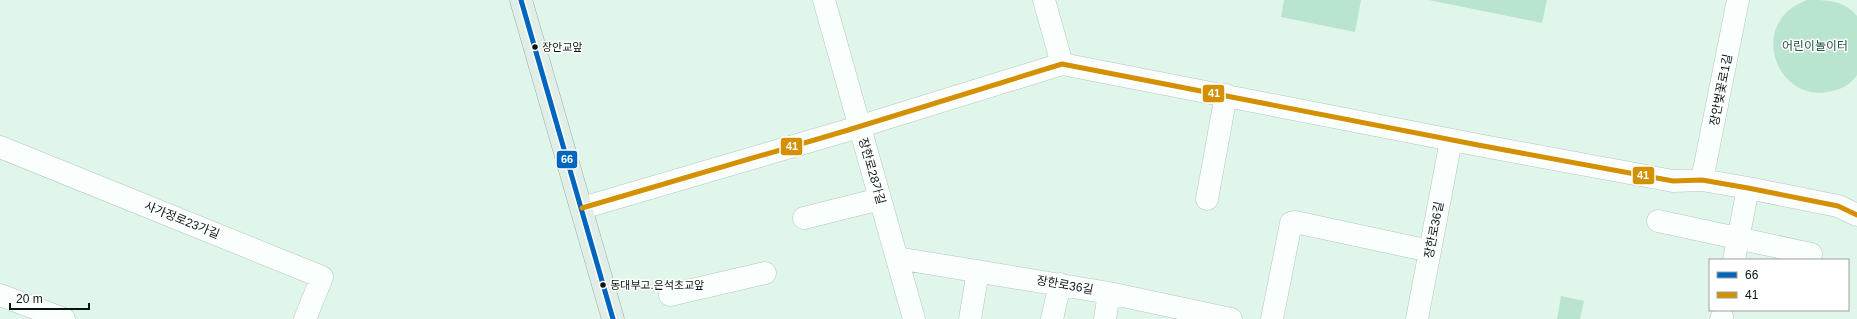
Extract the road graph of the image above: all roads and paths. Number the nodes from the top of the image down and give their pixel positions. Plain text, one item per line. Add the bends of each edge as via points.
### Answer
1 (521, 0) edge
2 (824, 0) edge
3 (1044, 0) edge
4 (1738, 0) edge
5 (1062, 64) junction
6 (1226, 95) junction
7 (859, 126) junction
8 (1451, 140) junction
9 (0, 147) edge
10 (1702, 180) junction
11 (1748, 188) junction
12 (880, 199) junction
13 (1207, 199) dead end
14 (582, 208) junction
15 (1857, 215) edge
16 (804, 218) dead end
17 (1658, 221) dead end
18 (1738, 237) junction
19 (1430, 251) junction
20 (1811, 254) dead end
21 (897, 258) junction
22 (1734, 259) edge
23 (978, 270) junction
24 (765, 273) dead end
25 (1060, 284) junction
26 (1110, 293) junction
27 (670, 295) dead end
28 (2, 301) edge
29 (1157, 311) edge
30 (1218, 318) edge
31 (64, 319) edge
32 (305, 319) edge
33 (613, 319) edge
34 (914, 319) edge
35 (970, 319) edge
36 (1052, 319) edge
37 (1105, 319) edge
38 (1272, 319) edge
39 (1417, 319) edge

1 - 14 main road
2 - 7 street, 장한로28가길
3 - 5 street
4 - 10 street, 장안벚꽃로1길
5 - 6 street
5 - 7 street
6 - 8 street
6 - 13 street
7 - 12 street, 장한로28가길
7 - 14 street
8 - 10 street via 1673,181
8 - 19 street, 장한로36길
9 - 32 street, 사가정로23가길 via 322,277
10 - 11 street
11 - 15 street via 1838,206
11 - 18 street
12 - 16 street
12 - 21 street, 장한로28가길
14 - 33 main road
17 - 18 street
18 - 20 street
18 - 22 street
19 - 38 street via 1302,223 1291,223
19 - 39 street, 장한로36길
21 - 23 street, 장한로36길
21 - 34 street, 장한로28가길
23 - 25 street, 장한로36길
23 - 35 street
24 - 27 street
25 - 26 street, 장한로36길
25 - 36 street
26 - 29 street, 장한로36길
26 - 37 street
28 - 31 street
29 - 30 street, 장한로36길

